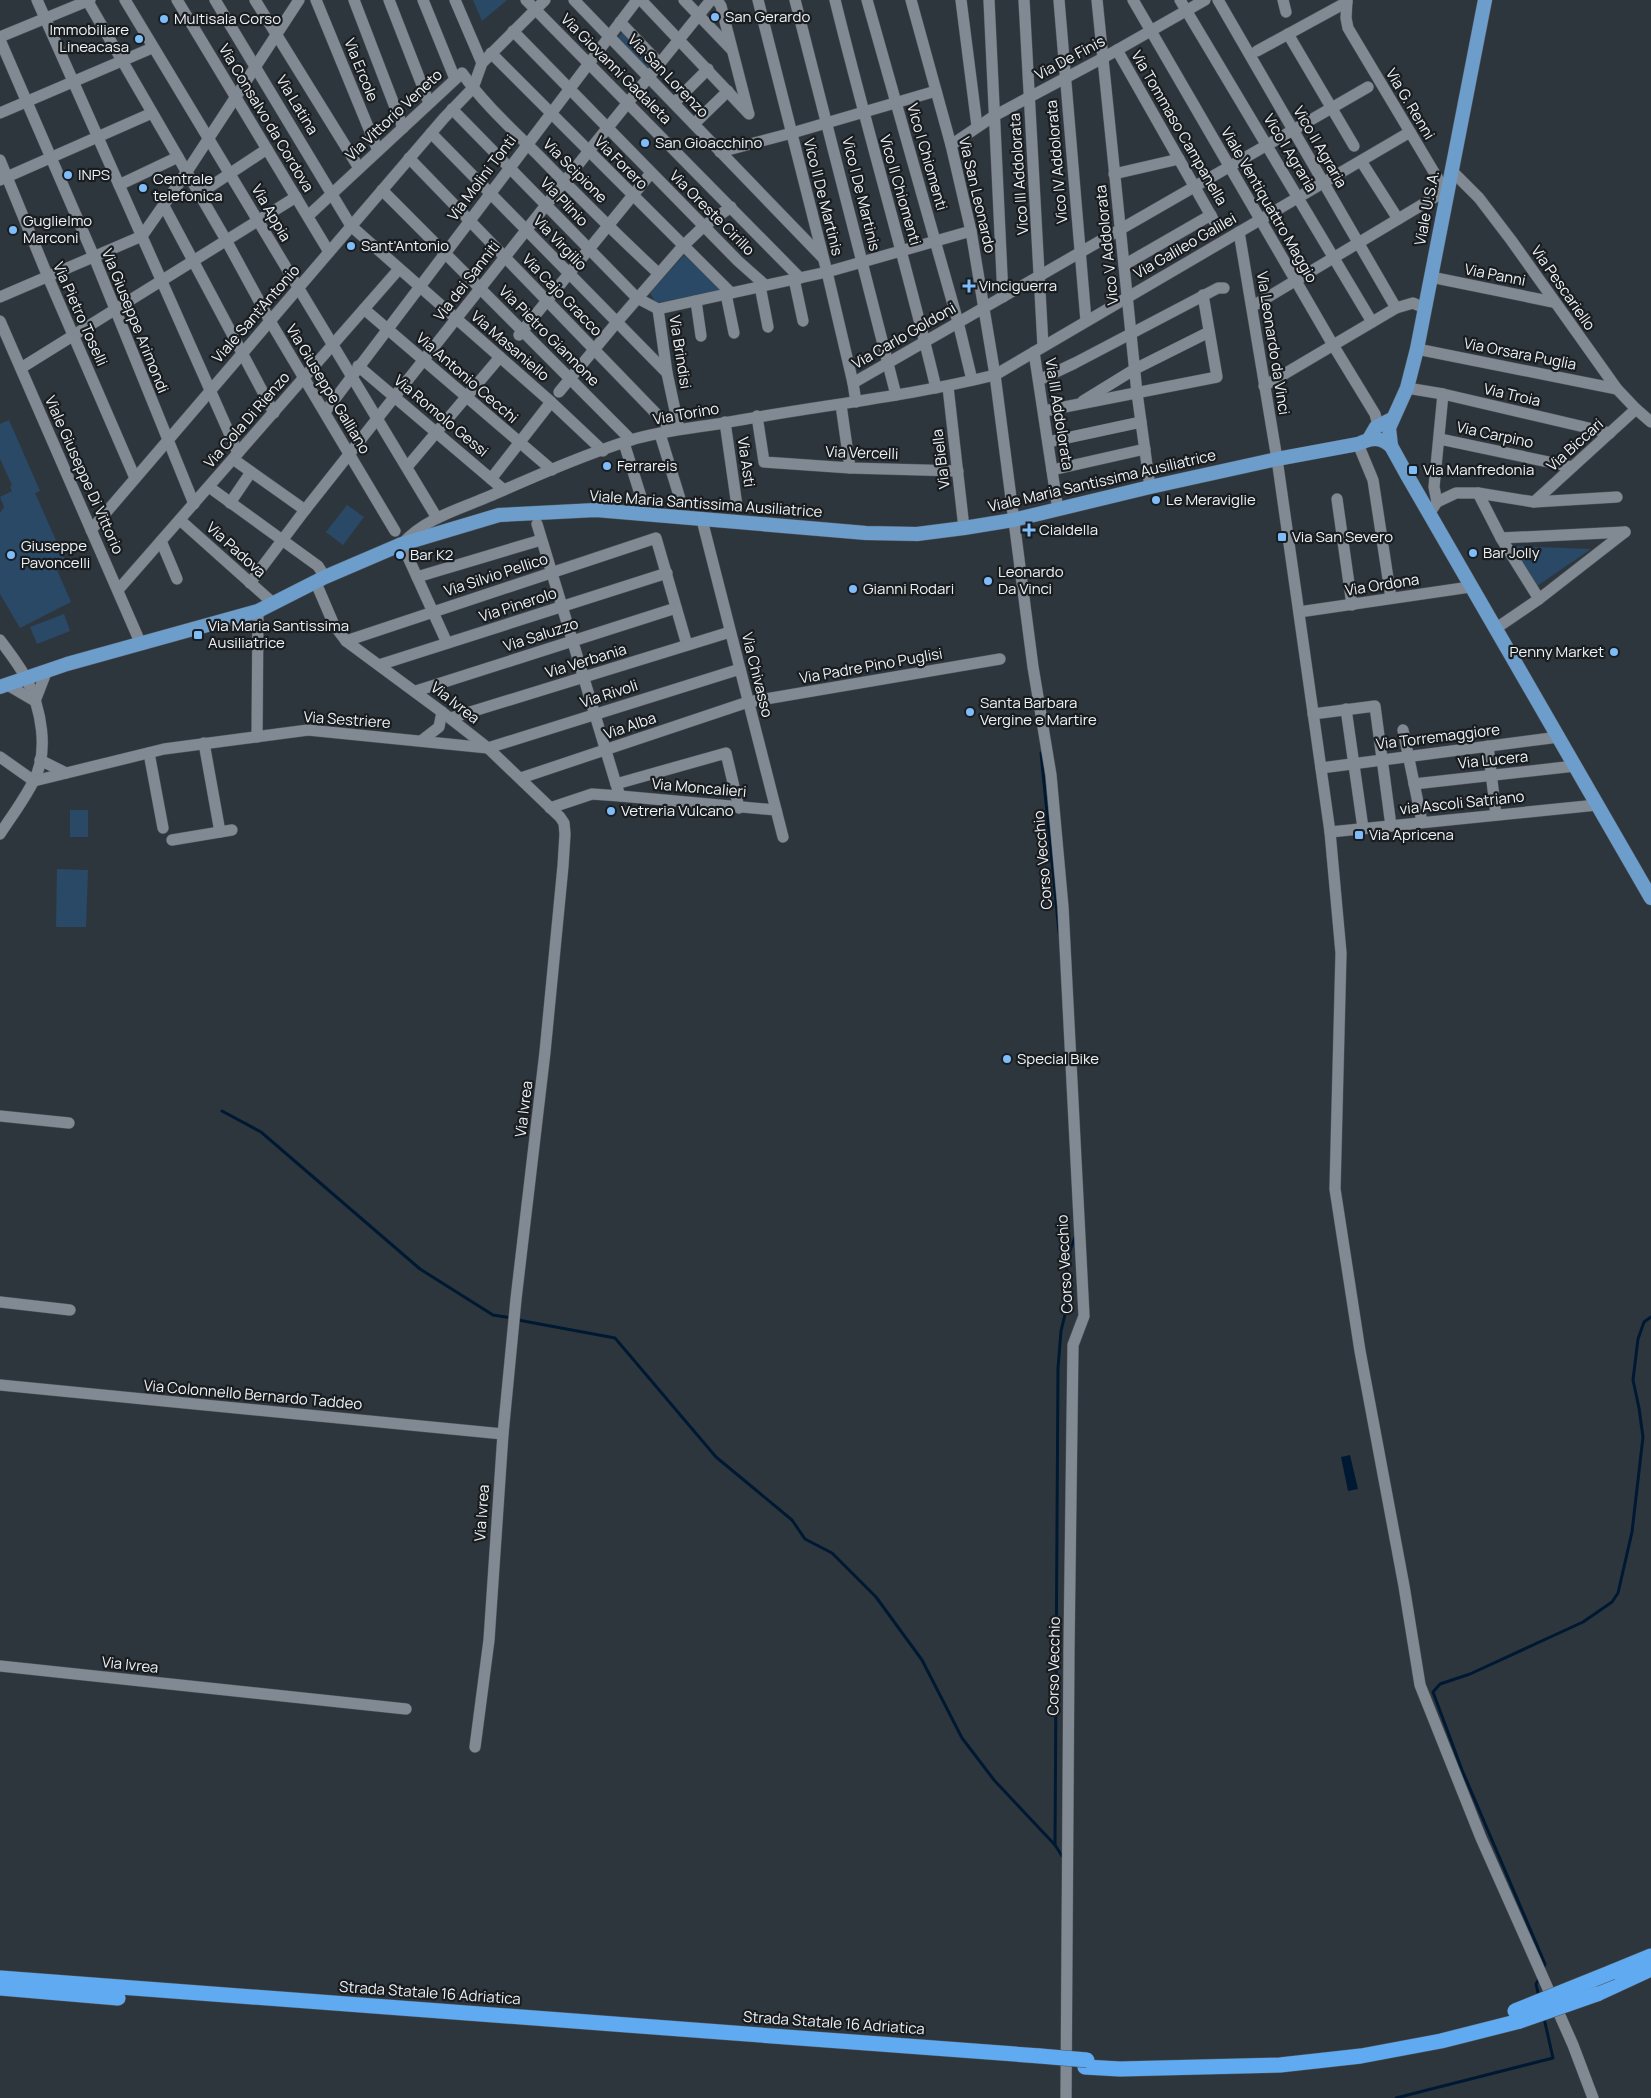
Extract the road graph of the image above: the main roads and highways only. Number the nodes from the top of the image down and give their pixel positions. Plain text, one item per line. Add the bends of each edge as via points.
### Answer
1 (1485, 0) edge
2 (1380, 434) junction
3 (3, 685) edge
4 (1651, 898) edge
5 (1651, 1956) edge
6 (1651, 1969) edge
7 (0, 1978) edge
8 (0, 1988) edge
9 (1518, 2016) junction
10 (1040, 2060) junction

1 - 2 main road, Viale U.S.A. via 1417,349 1407,388
2 - 3 main road, Viale Maria Santissima Ausiliatrice via 1013,520 917,534 866,533 596,510 499,514 402,544 258,610 140,642
2 - 4 main road
5 - 9 highway, Strada Statale 16 Adriatica, bridge
6 - 9 highway, Strada Statale 16 Adriatica, bridge via 1597,1994
7 - 10 highway, Strada Statale 16 Adriatica
8 - 10 highway, Strada Statale 16 Adriatica
9 - 10 highway, Strada Statale 16 Adriatica, bridge via 1358,2049 1277,2059 1086,2063

